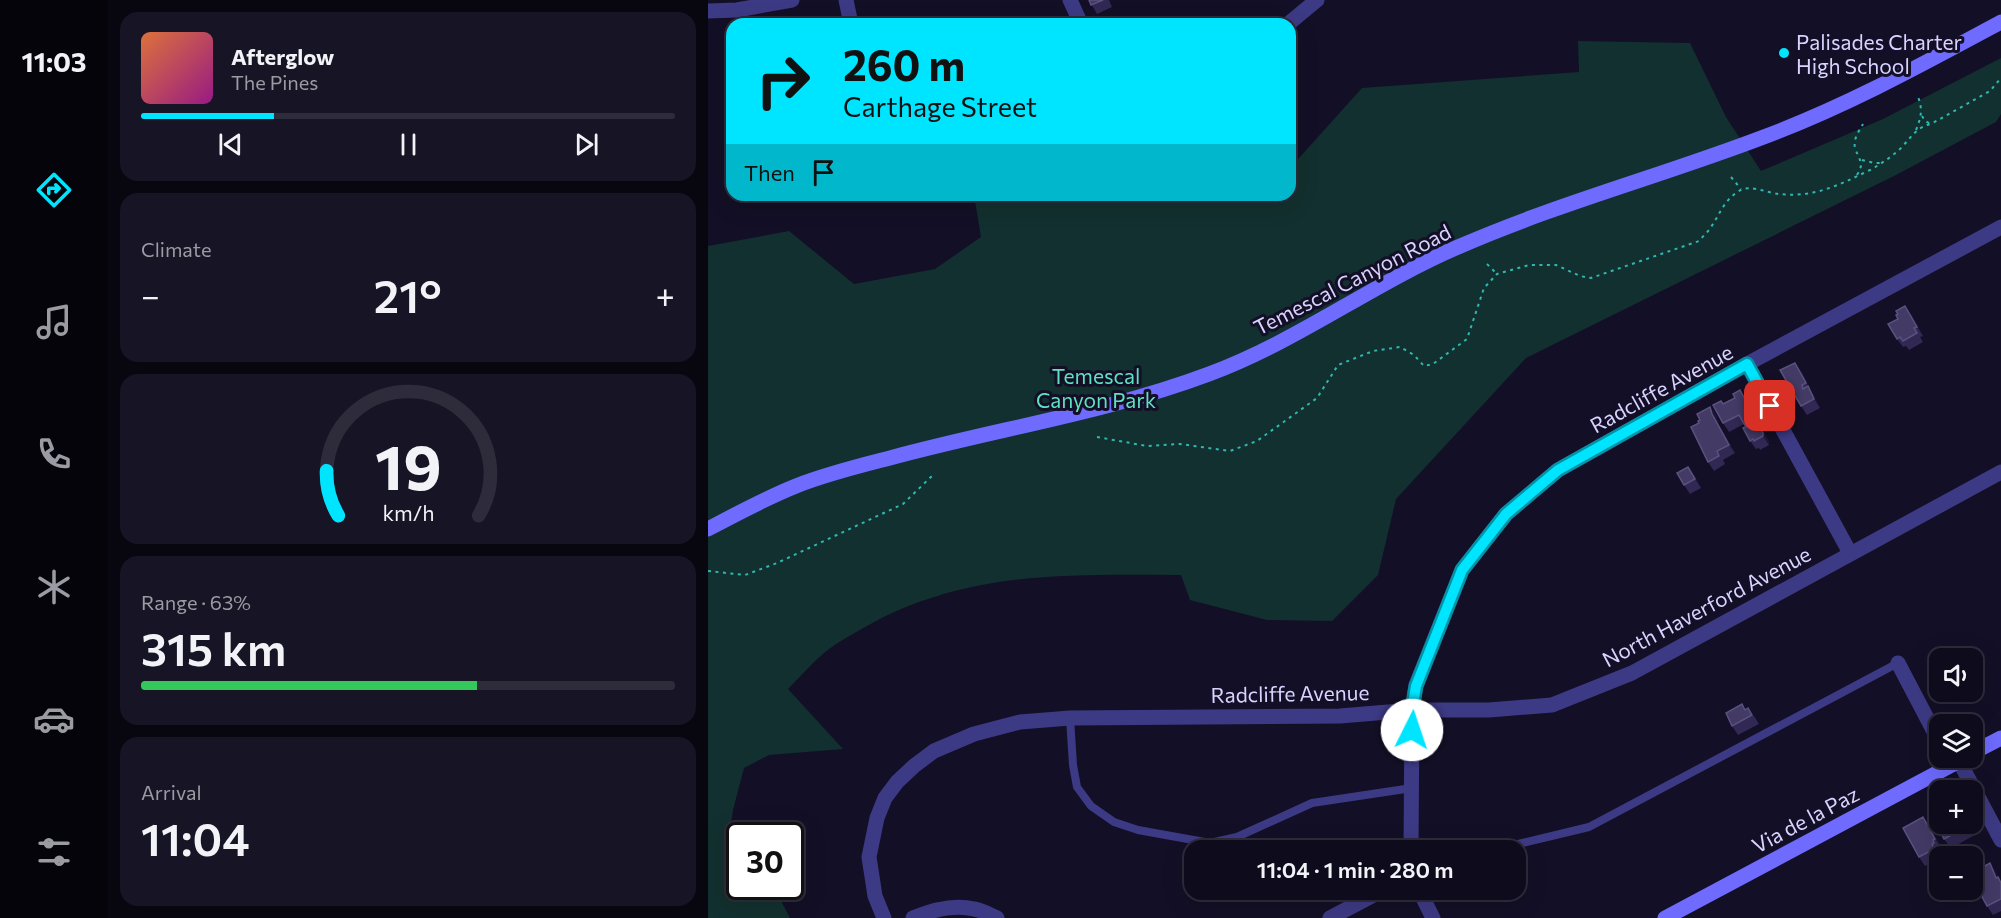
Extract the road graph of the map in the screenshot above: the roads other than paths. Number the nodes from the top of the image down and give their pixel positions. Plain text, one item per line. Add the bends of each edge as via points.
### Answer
1 (792, 0) edge
2 (846, 0) edge
3 (1070, 0) edge
4 (1317, 0) edge
5 (708, 11) edge
6 (850, 18) edge
7 (1078, 18) edge
8 (1295, 18) edge
9 (2001, 22) edge
10 (2001, 226) edge
11 (1747, 364) junction
12 (2001, 472) edge
13 (708, 529) edge
14 (1850, 553) junction
15 (1898, 663) joint
16 (1412, 710) junction
17 (1070, 718) junction
18 (1929, 723) edge
19 (2001, 738) edge
20 (1983, 747) edge
21 (1942, 768) edge
22 (1964, 768) edge
23 (1412, 788) junction
24 (1411, 840) edge
25 (2001, 840) edge
26 (1526, 842) edge
27 (1364, 900) edge
28 (1424, 900) edge
29 (884, 918) edge
30 (913, 918) edge
31 (997, 918) edge
32 (1330, 918) edge
33 (1433, 918) edge
34 (1665, 918) edge

1 - 5 street
2 - 6 street
3 - 7 street
4 - 8 street
9 - 13 main road, Temescal Canyon Road via 1873,90 1803,121 1456,248 1210,374 1043,423 853,468 797,486
10 - 11 street, Radcliffe Avenue
11 - 14 street
11 - 16 street, Radcliffe Avenue via 1558,470 1506,514 1462,570 1416,686
12 - 14 street, North Haverford Avenue
14 - 16 street, North Haverford Avenue via 1632,674 1552,705
15 - 18 street
15 - 26 lane via 1589,827
16 - 17 street, Radcliffe Avenue via 1340,716
16 - 23 street
17 - 23 lane via 1077,787 1091,806 1114,822 1137,830 1210,843 1237,837 1312,803
17 - 29 street, Radcliffe Avenue via 1020,722 974,734 934,750 897,782 877,818 869,858 875,896
19 - 20 main road, Via de la Paz
21 - 34 main road, Via de la Paz
22 - 25 street
23 - 24 street
27 - 32 street
28 - 33 street
30 - 31 street via 945,908 974,909

